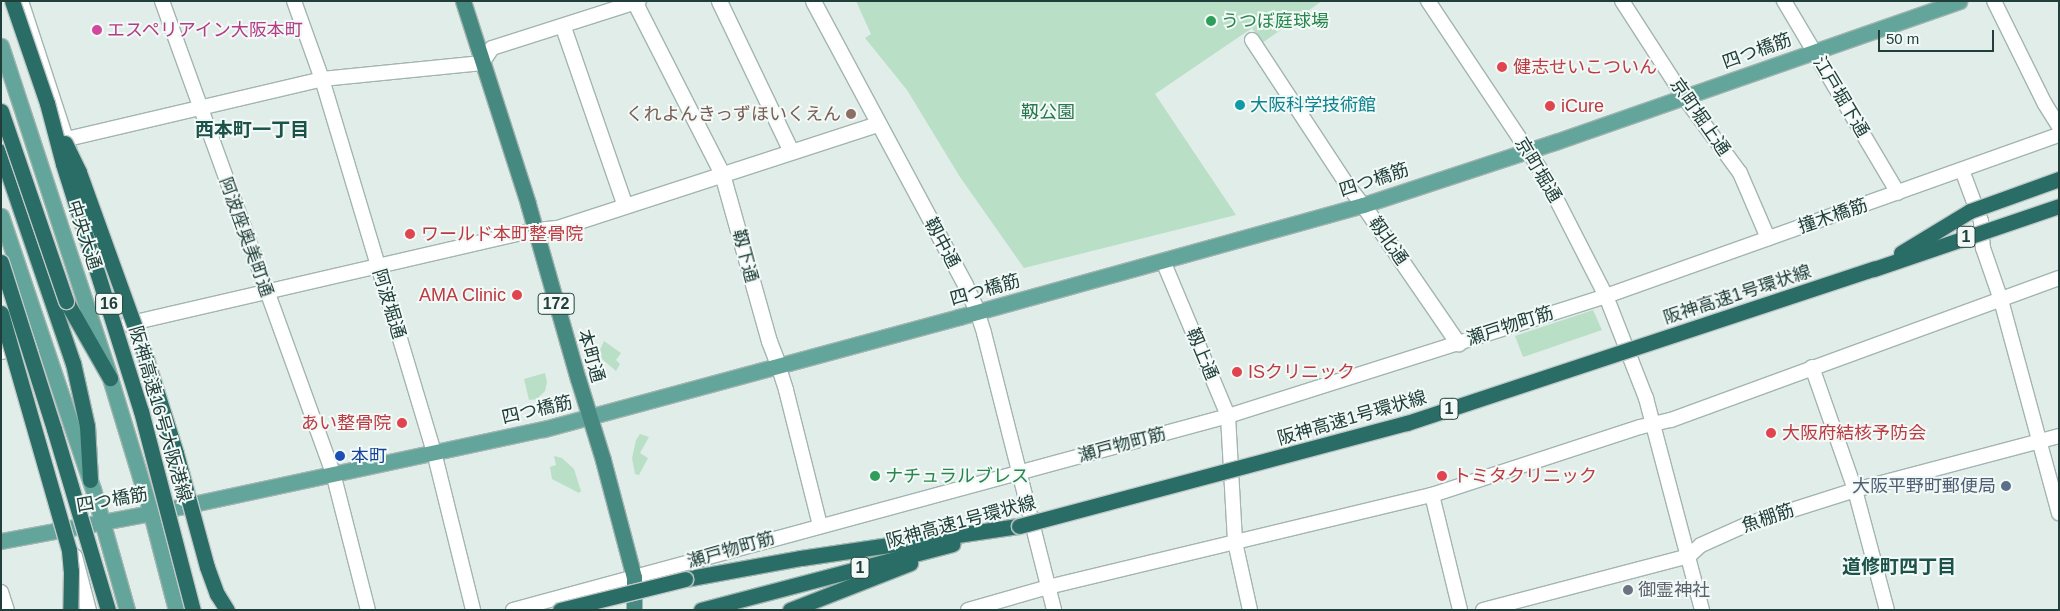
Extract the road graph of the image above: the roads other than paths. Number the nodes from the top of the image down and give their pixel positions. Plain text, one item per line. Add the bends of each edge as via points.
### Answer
1 (12, 1) edge
2 (21, 1) edge
3 (162, 1) edge
4 (294, 1) edge
5 (463, 1) edge
6 (719, 1) edge
7 (813, 1) edge
8 (1428, 1) edge
9 (1622, 1) edge
10 (1784, 1) edge
11 (1958, 1) edge
12 (636, 2) edge
13 (1998, 7) edge
14 (563, 27) junction
15 (1252, 40) dead end
16 (1, 46) edge
17 (1813, 51) junction
18 (482, 62) junction
19 (322, 79) junction
20 (1684, 97) junction
21 (47, 103) junction
22 (199, 109) junction
23 (1, 111) edge
24 (2056, 123) edge
25 (877, 124) junction
26 (2059, 135) edge
27 (66, 139) junction
28 (1528, 150) junction
29 (791, 151) junction
30 (1, 152) edge
31 (1962, 170) junction
32 (722, 174) junction
33 (2059, 179) edge
34 (1898, 193) junction
35 (1362, 205) junction
36 (625, 206) junction
37 (2059, 206) edge
38 (1, 216) edge
39 (535, 230) junction
40 (1768, 238) junction
41 (1163, 261) junction
42 (1, 262) edge
43 (377, 265) junction
44 (1874, 269) junction
45 (2059, 278) edge
46 (266, 291) junction
47 (1606, 296) junction
48 (2001, 300) junction
49 (60, 303) junction
50 (977, 312) junction
51 (1, 313) edge
52 (127, 324) junction
53 (44, 342) junction
54 (1458, 343) junction
55 (3, 346) edge
56 (778, 365) junction
57 (1812, 367) junction
58 (110, 378) junction
59 (1228, 416) junction
60 (589, 417) junction
61 (1653, 424) junction
62 (2059, 436) edge
63 (2040, 440) junction
64 (434, 452) junction
65 (333, 473) junction
66 (1019, 473) junction
67 (90, 480) junction
68 (1855, 490) junction
69 (1432, 495) junction
70 (197, 503) junction
71 (151, 513) junction
72 (2059, 513) edge
73 (103, 520) junction
74 (820, 525) junction
75 (1019, 526) junction
76 (66, 528) junction
77 (979, 537) junction
78 (1, 541) edge
79 (1236, 542) junction
80 (1688, 556) junction
81 (634, 577) junction
82 (1048, 586) junction
83 (1, 592) edge
84 (7, 610) edge
85 (70, 610) edge
86 (88, 610) edge
87 (108, 610) edge
88 (128, 610) edge
89 (176, 610) edge
90 (194, 610) edge
91 (222, 610) edge
92 (227, 610) edge
93 (368, 610) edge
94 (473, 610) edge
95 (513, 610) edge
96 (560, 610) edge
97 (634, 610) edge
98 (701, 610) edge
99 (790, 610) edge
100 (968, 610) edge
101 (1054, 610) edge
102 (1250, 610) edge
103 (1460, 610) edge
104 (1483, 610) edge
105 (1702, 610) edge
106 (1887, 610) edge

1 - 21 highway, 阪神高速16号大阪港線 / 16, bridge
2 - 27 street
3 - 22 street, 阿波座奥美町通
4 - 19 street, 阿波堀通
5 - 18 highway, 本町通 / 172
6 - 29 street
7 - 25 street, 靱中通
8 - 28 street, 京町堀通
9 - 20 street, 京町堀上通
10 - 17 street, 江戸堀下通
11 - 17 main road, 四つ橋筋
12 - 14 street
12 - 32 street, 靱下通
13 - 24 street
14 - 18 street via 492,48
14 - 36 street
15 - 35 street, 靱北通
16 - 58 main road, 中央大通
17 - 20 main road, 四つ橋筋
17 - 34 street, 江戸堀下通
18 - 19 street
18 - 39 highway, 本町通 / 172
19 - 22 street
19 - 43 street, 阿波堀通
20 - 28 main road, 四つ橋筋
20 - 40 street, 京町堀上通 via 1740,174
21 - 90 highway, 阪神高速16号大阪港線 / 16, bridge via 63,164 141,411
21 - 92 highway, bridge via 79,172 147,361 208,567
22 - 27 street
22 - 46 street, 阿波座奥美町通
23 - 49 highway, bridge
25 - 29 street
25 - 50 street, 靱中通
26 - 31 street, 撞木橋筋
27 - 52 street
28 - 35 main road, 四つ橋筋
28 - 47 street, 京町堀通
29 - 32 street
30 - 49 highway
31 - 34 street, 撞木橋筋
31 - 48 street via 1981,221 1983,248
32 - 36 street
32 - 56 street, 靱下通
33 - 44 highway, bridge via 1970,211
34 - 40 street, 撞木橋筋
35 - 41 main road, 四つ橋筋
35 - 54 street, 靱北通
36 - 39 street via 557,228
37 - 44 highway, 阪神高速1号環状線 / 1, bridge
38 - 53 main road
39 - 43 street
39 - 60 highway, 本町通 / 172
40 - 47 street, 撞木橋筋
41 - 50 main road, 四つ橋筋
41 - 59 street, 靱上通
42 - 87 highway, bridge
43 - 46 street
43 - 64 street, 阿波堀通
44 - 75 highway, 阪神高速1号環状線 / 1, bridge via 1406,423
45 - 48 street
46 - 52 street
46 - 65 street, 阿波座奥美町通
47 - 54 street, 瀬戸物町筋
47 - 61 street, 京町堀通
48 - 57 street
48 - 63 street
49 - 58 highway
49 - 67 highway via 86,426
50 - 56 main road, 四つ橋筋
50 - 66 street, 靱中通
51 - 85 highway, bridge via 68,550
52 - 70 street via 173,461
53 - 55 street
53 - 67 main road
54 - 59 street, 瀬戸物町筋
55 - 76 street
56 - 60 main road, 四つ橋筋
56 - 74 street, 靱下通
57 - 61 street
57 - 68 street
58 - 71 main road, 中央大通
59 - 66 street, 瀬戸物町筋
59 - 79 street, 靱上通
60 - 64 main road, 四つ橋筋
60 - 81 highway, 本町通 / 172
61 - 69 street
61 - 80 street, 京町堀通
62 - 63 street, 魚棚筋
63 - 68 street, 魚棚筋
63 - 72 street
64 - 65 main road, 四つ橋筋
64 - 94 street, 阿波堀通
65 - 70 main road, 四つ橋筋
65 - 93 street, 阿波座奥美町通
66 - 74 street, 瀬戸物町筋
66 - 82 street, 靱中通
67 - 73 main road
68 - 80 street, 魚棚筋 via 1748,524 1701,545
68 - 106 street
69 - 79 street
69 - 103 street
70 - 71 main road, 四つ橋筋
70 - 91 street
71 - 73 main road, 四つ橋筋
71 - 89 main road, 中央大通
73 - 76 main road, 四つ橋筋
73 - 88 main road
74 - 81 street, 瀬戸物町筋
75 - 77 highway, 阪神高速1号環状線 / 1
75 - 96 highway, bridge via 744,567 685,578
76 - 78 main road, 四つ橋筋
76 - 86 street
77 - 98 highway, 阪神高速1号環状線 / 1
77 - 99 highway, 1
79 - 82 street
79 - 102 street, 靱上通
80 - 104 street, 魚棚筋
80 - 105 street, 京町堀通
81 - 95 street, 瀬戸物町筋
81 - 97 highway, 本町通 / 172
82 - 100 street
82 - 101 street, 靱中通
83 - 84 street

